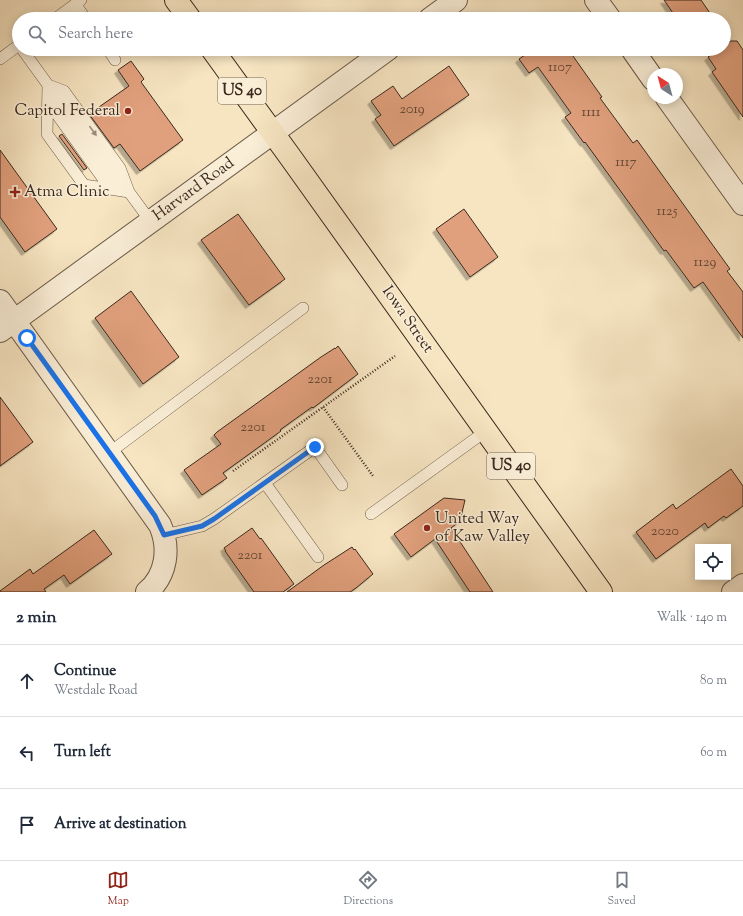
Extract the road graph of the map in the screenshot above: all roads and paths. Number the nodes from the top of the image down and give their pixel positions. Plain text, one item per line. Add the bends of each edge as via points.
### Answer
1 (176, 0) edge
2 (456, 0) edge
3 (596, 0) edge
4 (78, 2) edge
5 (64, 12) edge
6 (83, 12) edge
7 (185, 12) edge
8 (440, 12) edge
9 (605, 12) edge
10 (12, 50) edge
11 (27, 56) edge
12 (112, 56) edge
13 (217, 56) edge
14 (378, 56) edge
15 (637, 56) edge
16 (0, 59) edge
17 (115, 60) dead end
18 (647, 70) edge
19 (48, 85) junction
20 (48, 102) junction
21 (671, 104) edge
22 (272, 133) junction
23 (129, 192) junction
24 (743, 204) edge
25 (151, 222) junction
26 (0, 301) edge
27 (303, 308) dead end
28 (7, 326) edge
29 (395, 356) dead end
30 (323, 407) junction
31 (486, 431) junction
32 (109, 453) junction
33 (233, 471) dead end
34 (373, 476) dead end
35 (265, 483) junction
36 (342, 485) dead end
37 (371, 514) dead end
38 (164, 535) junction
39 (318, 557) dead end
40 (743, 585) edge
41 (594, 589) edge
42 (147, 592) edge
43 (733, 592) edge

1 - 7 highway
2 - 8 street
3 - 9 street
4 - 5 lane
4 - 6 lane
10 - 16 lane
11 - 19 lane
12 - 17 lane
13 - 22 highway, Iowa Street / US 40
14 - 22 street, Harvard Road
15 - 18 street
19 - 20 lane
19 -> 23 lane via 112,174
20 - 23 lane via 104,180
20 - 23 lane via 47,134 84,185
21 - 24 street
22 - 25 street, Harvard Road
22 - 31 highway, Iowa Street / US 40
23 - 25 lane
25 - 28 street, Harvard Road
26 - 28 street
27 - 32 lane
28 - 32 street
29 - 30 path
30 - 33 path
30 - 34 path
31 - 37 lane
31 - 41 highway, Iowa Street / US 40
32 - 38 street via 155,516
35 - 36 lane via 315,447
35 - 38 lane via 202,526
35 - 39 lane
38 - 42 street via 166,556 163,568 159,578
40 - 43 street

